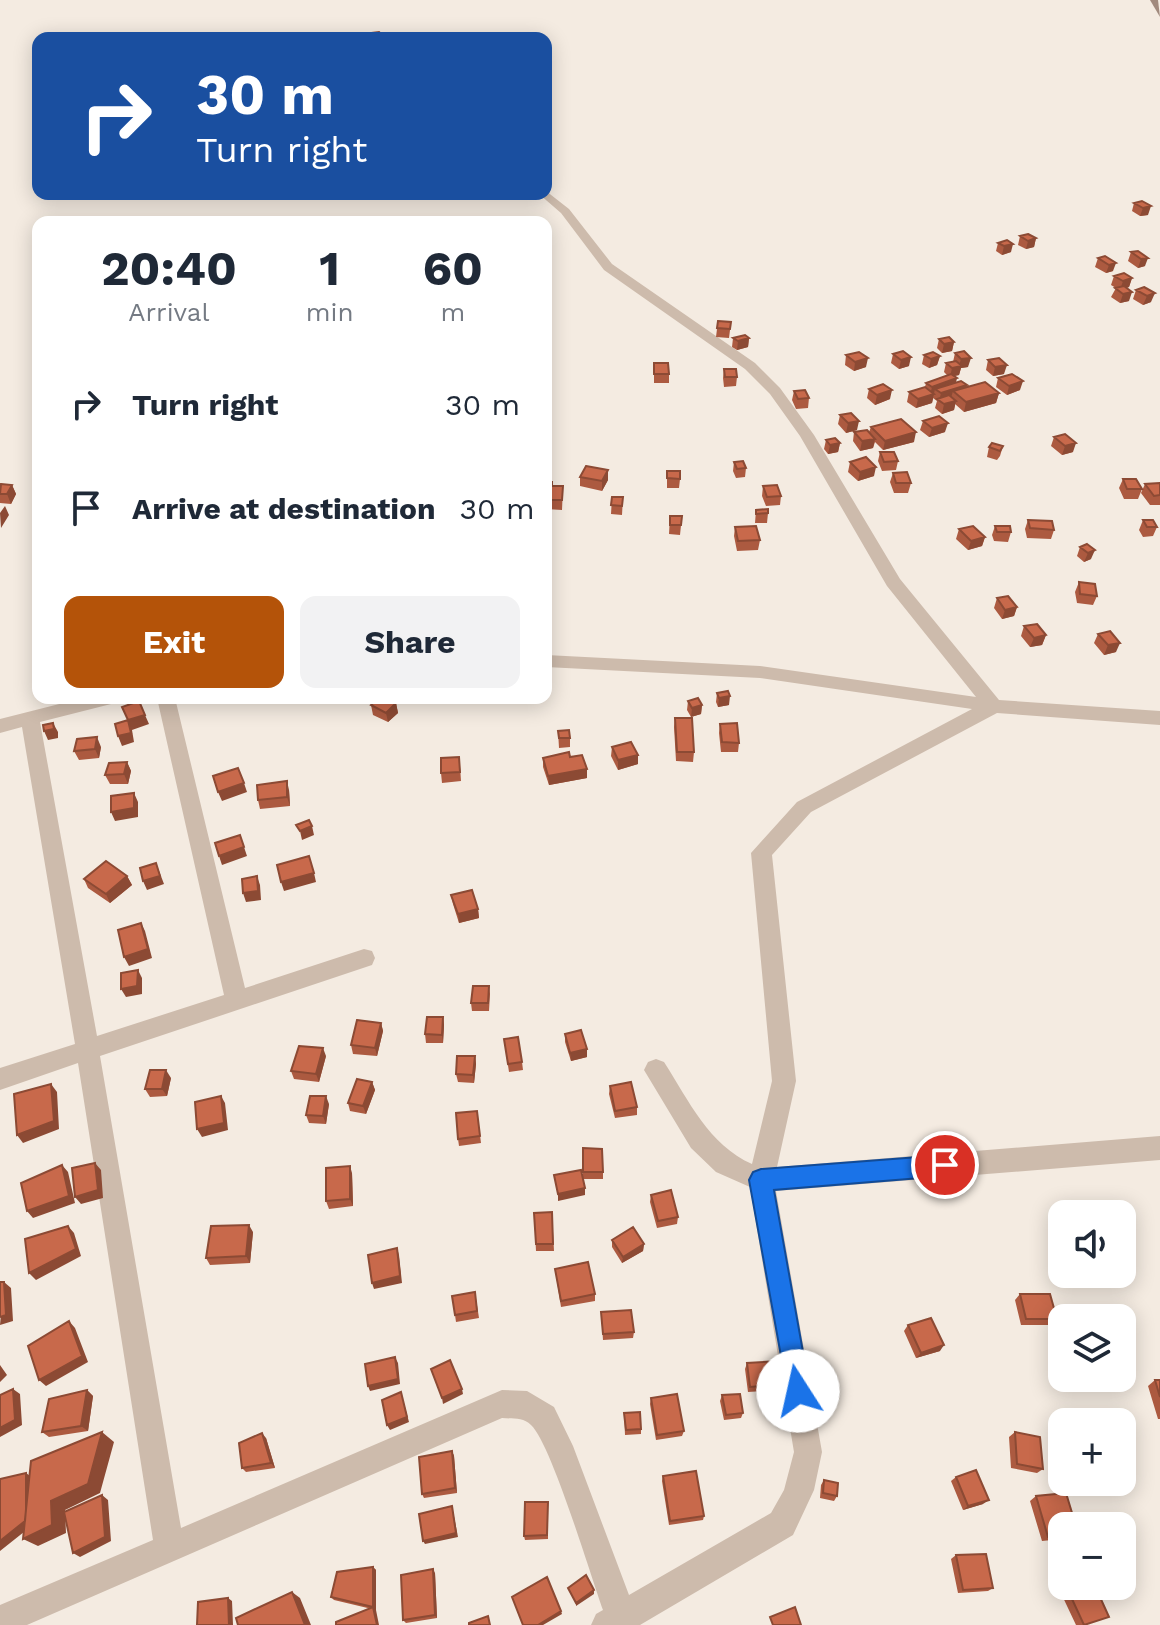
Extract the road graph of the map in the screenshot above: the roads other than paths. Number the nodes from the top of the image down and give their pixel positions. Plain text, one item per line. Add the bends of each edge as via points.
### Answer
1 (1154, 0) edge
2 (1160, 14) edge
3 (552, 200) edge
4 (552, 661) edge
5 (85, 704) edge
6 (167, 704) edge
7 (994, 706) junction
8 (30, 718) junction
9 (1160, 718) edge
10 (0, 726) edge
11 (364, 958) dead end
12 (237, 1001) junction
13 (88, 1051) junction
14 (656, 1070) dead end
15 (0, 1079) edge
16 (1160, 1148) edge
17 (761, 1180) junction
18 (169, 1548) junction
19 (0, 1621) edge
20 (618, 1623) edge

1 - 2 street
3 - 7 street via 608,267 750,366 775,391 807,435 893,582
4 - 7 street via 760,672
5 - 8 street
6 - 12 street
7 - 9 street
7 - 17 street via 804,807 761,853 784,1081
8 - 10 street
8 - 13 street
11 - 12 street
12 - 13 street
13 - 15 street
13 - 18 street
14 - 17 street via 700,1140 725,1164
16 - 17 street
17 - 20 street via 808,1452 799,1496 782,1524
18 - 19 street
18 - 20 street via 481,1412 502,1404 527,1405 544,1417 559,1446

